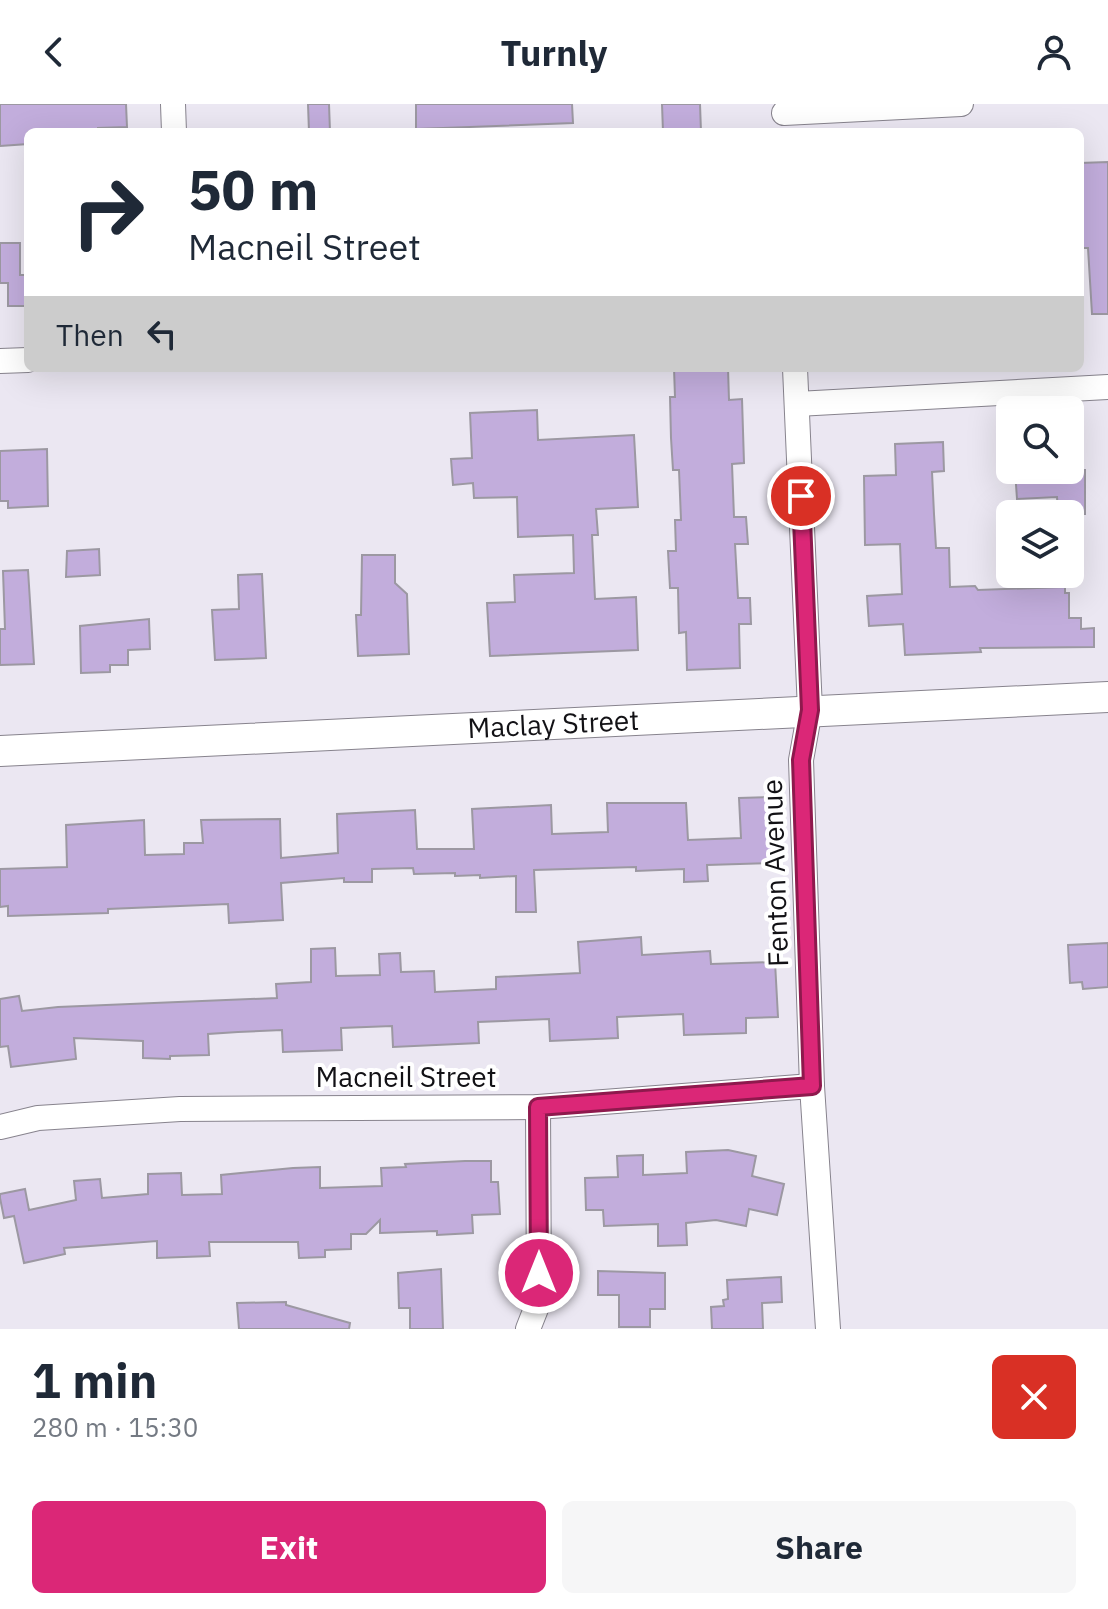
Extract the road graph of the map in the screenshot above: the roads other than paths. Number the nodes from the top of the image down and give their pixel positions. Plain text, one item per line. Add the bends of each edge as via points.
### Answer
1 (173, 104) edge
2 (961, 104) edge
3 (785, 116) edge
4 (174, 128) edge
5 (24, 360) edge
6 (0, 361) edge
7 (795, 372) edge
8 (1108, 387) edge
9 (797, 404) junction
10 (1108, 697) edge
11 (810, 710) junction
12 (0, 751) edge
13 (812, 1086) junction
14 (538, 1107) junction
15 (0, 1127) edge
16 (528, 1329) edge
17 (828, 1329) edge

1 - 4 street
2 - 3 street
5 - 6 street
7 - 9 street, Fenton Avenue
8 - 9 street
9 - 11 street, Fenton Avenue
10 - 11 street, Maclay Street
11 - 12 street, Maclay Street
11 - 13 street, Fenton Avenue via 801,760
13 - 14 street, Macneil Street
13 - 17 street, Fenton Avenue
14 - 15 street, Macneil Street via 180,1109 38,1118
14 - 16 street via 539,1301

